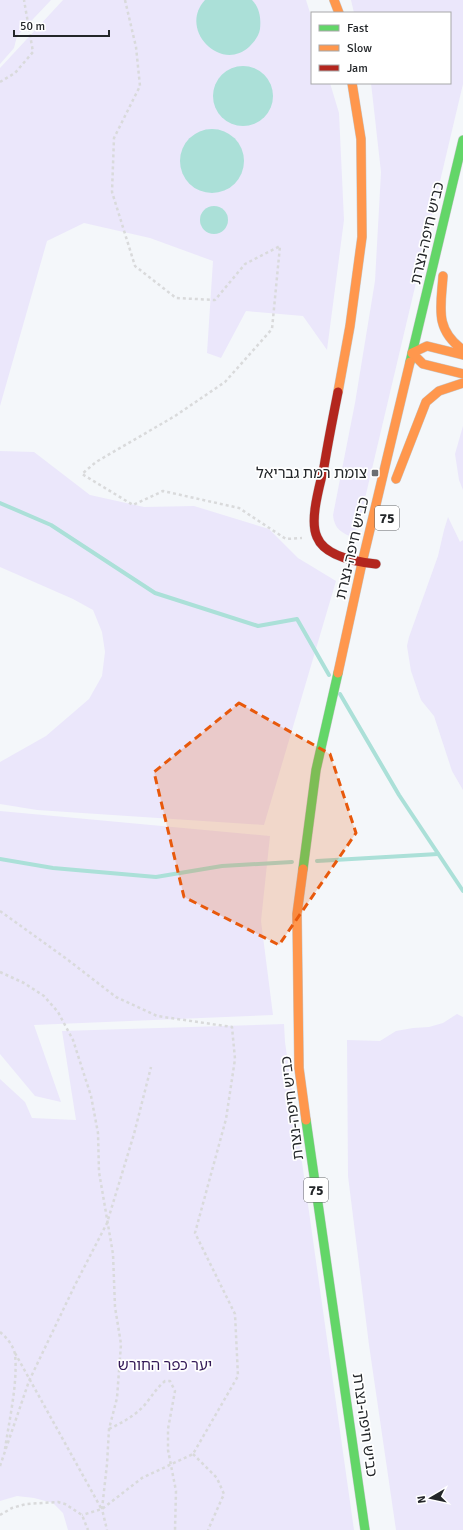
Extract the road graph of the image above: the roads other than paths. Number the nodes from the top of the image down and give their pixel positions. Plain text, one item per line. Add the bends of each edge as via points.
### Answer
1 (334, 0) edge
2 (339, 12) edge
3 (352, 84) edge
4 (463, 140) edge
5 (434, 318) dead end
6 (428, 343) junction
7 (463, 350) edge
8 (412, 353) junction
9 (463, 355) edge
10 (422, 368) junction
11 (463, 374) edge
12 (463, 383) edge
13 (410, 418) dead end
14 (362, 563) junction
15 (376, 563) dead end
16 (325, 773) dead end
17 (306, 847) junction
18 (365, 1530) edge

1 - 2 main road
3 - 14 main road via 362,139 362,237 350,326 315,513 315,526 317,537 324,546 336,554
4 - 8 main road, כביש חיפה-נצרת / 75
5 - 7 main road, כביש חיפה-נצרת via 444,272 441,320 450,340
6 - 8 main road
6 - 9 main road
6 - 10 main road
8 - 10 main road
8 - 14 main road, כביש חיפה-נצרת / 75
10 - 11 main road
12 - 13 main road via 439,391 426,402 395,483
14 - 15 main road
14 - 17 main road, כביש חיפה-נצרת / 75 via 316,770
16 - 17 main road, כביש חיפה-נצרת / 75
17 - 18 main road, כביש חיפה-נצרת / 75 via 297,914 299,1068

